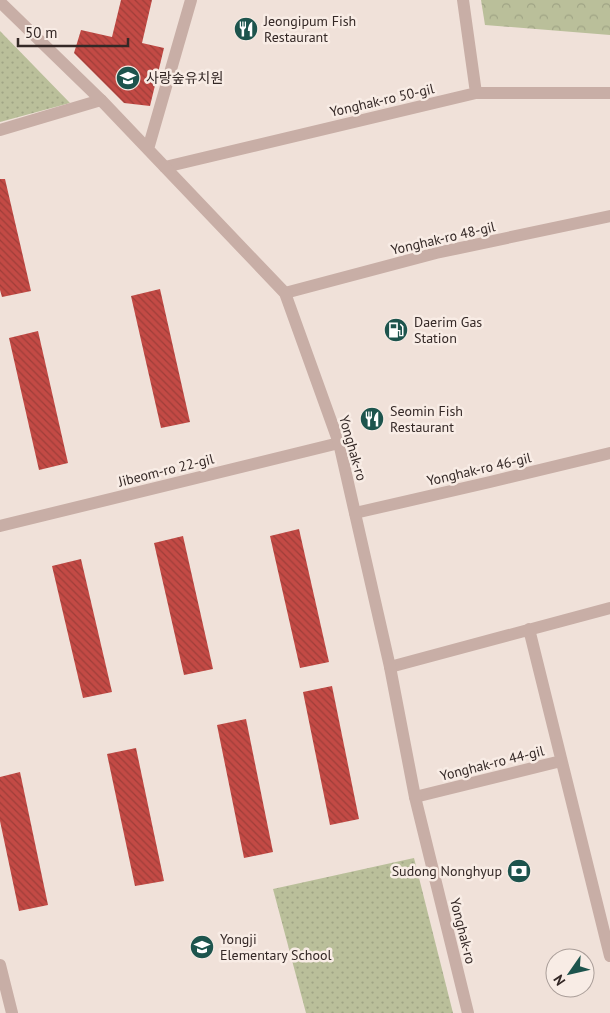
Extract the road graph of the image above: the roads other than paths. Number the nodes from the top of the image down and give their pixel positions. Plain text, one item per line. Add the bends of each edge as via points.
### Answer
1 (191, 0) edge
2 (463, 0) edge
3 (0, 2) edge
4 (476, 93) junction
5 (610, 93) edge
6 (101, 100) junction
7 (0, 130) edge
8 (148, 149) junction
9 (165, 167) junction
10 (610, 216) edge
11 (285, 293) junction
12 (339, 443) junction
13 (610, 453) edge
14 (355, 513) junction
15 (0, 526) edge
16 (610, 608) edge
17 (529, 630) junction
18 (390, 667) junction
19 (561, 760) junction
20 (415, 798) junction
21 (610, 956) edge
22 (0, 965) edge
23 (12, 1013) edge
24 (468, 1013) edge

1 - 8 street
2 - 4 street
3 - 6 street, Yonghak-ro
4 - 5 street, Yonghak-ro 50-gil
4 - 9 street, Yonghak-ro 50-gil
6 - 7 street
6 - 8 street, Yonghak-ro
8 - 9 street, Yonghak-ro
9 - 11 street, Yonghak-ro
10 - 11 street, Yonghak-ro 48-gil via 436,253
11 - 12 street, Yonghak-ro
12 - 14 street, Yonghak-ro
12 - 15 street, Jibeom-ro 22-gil
13 - 14 street, Yonghak-ro 46-gil
14 - 18 street, Yonghak-ro
16 - 17 street
17 - 18 street
17 - 19 street, Yonghak-ro 44-gil
18 - 20 street, Yonghak-ro
19 - 20 street, Yonghak-ro 44-gil
19 - 21 street
20 - 24 street, Yonghak-ro
22 - 23 street

